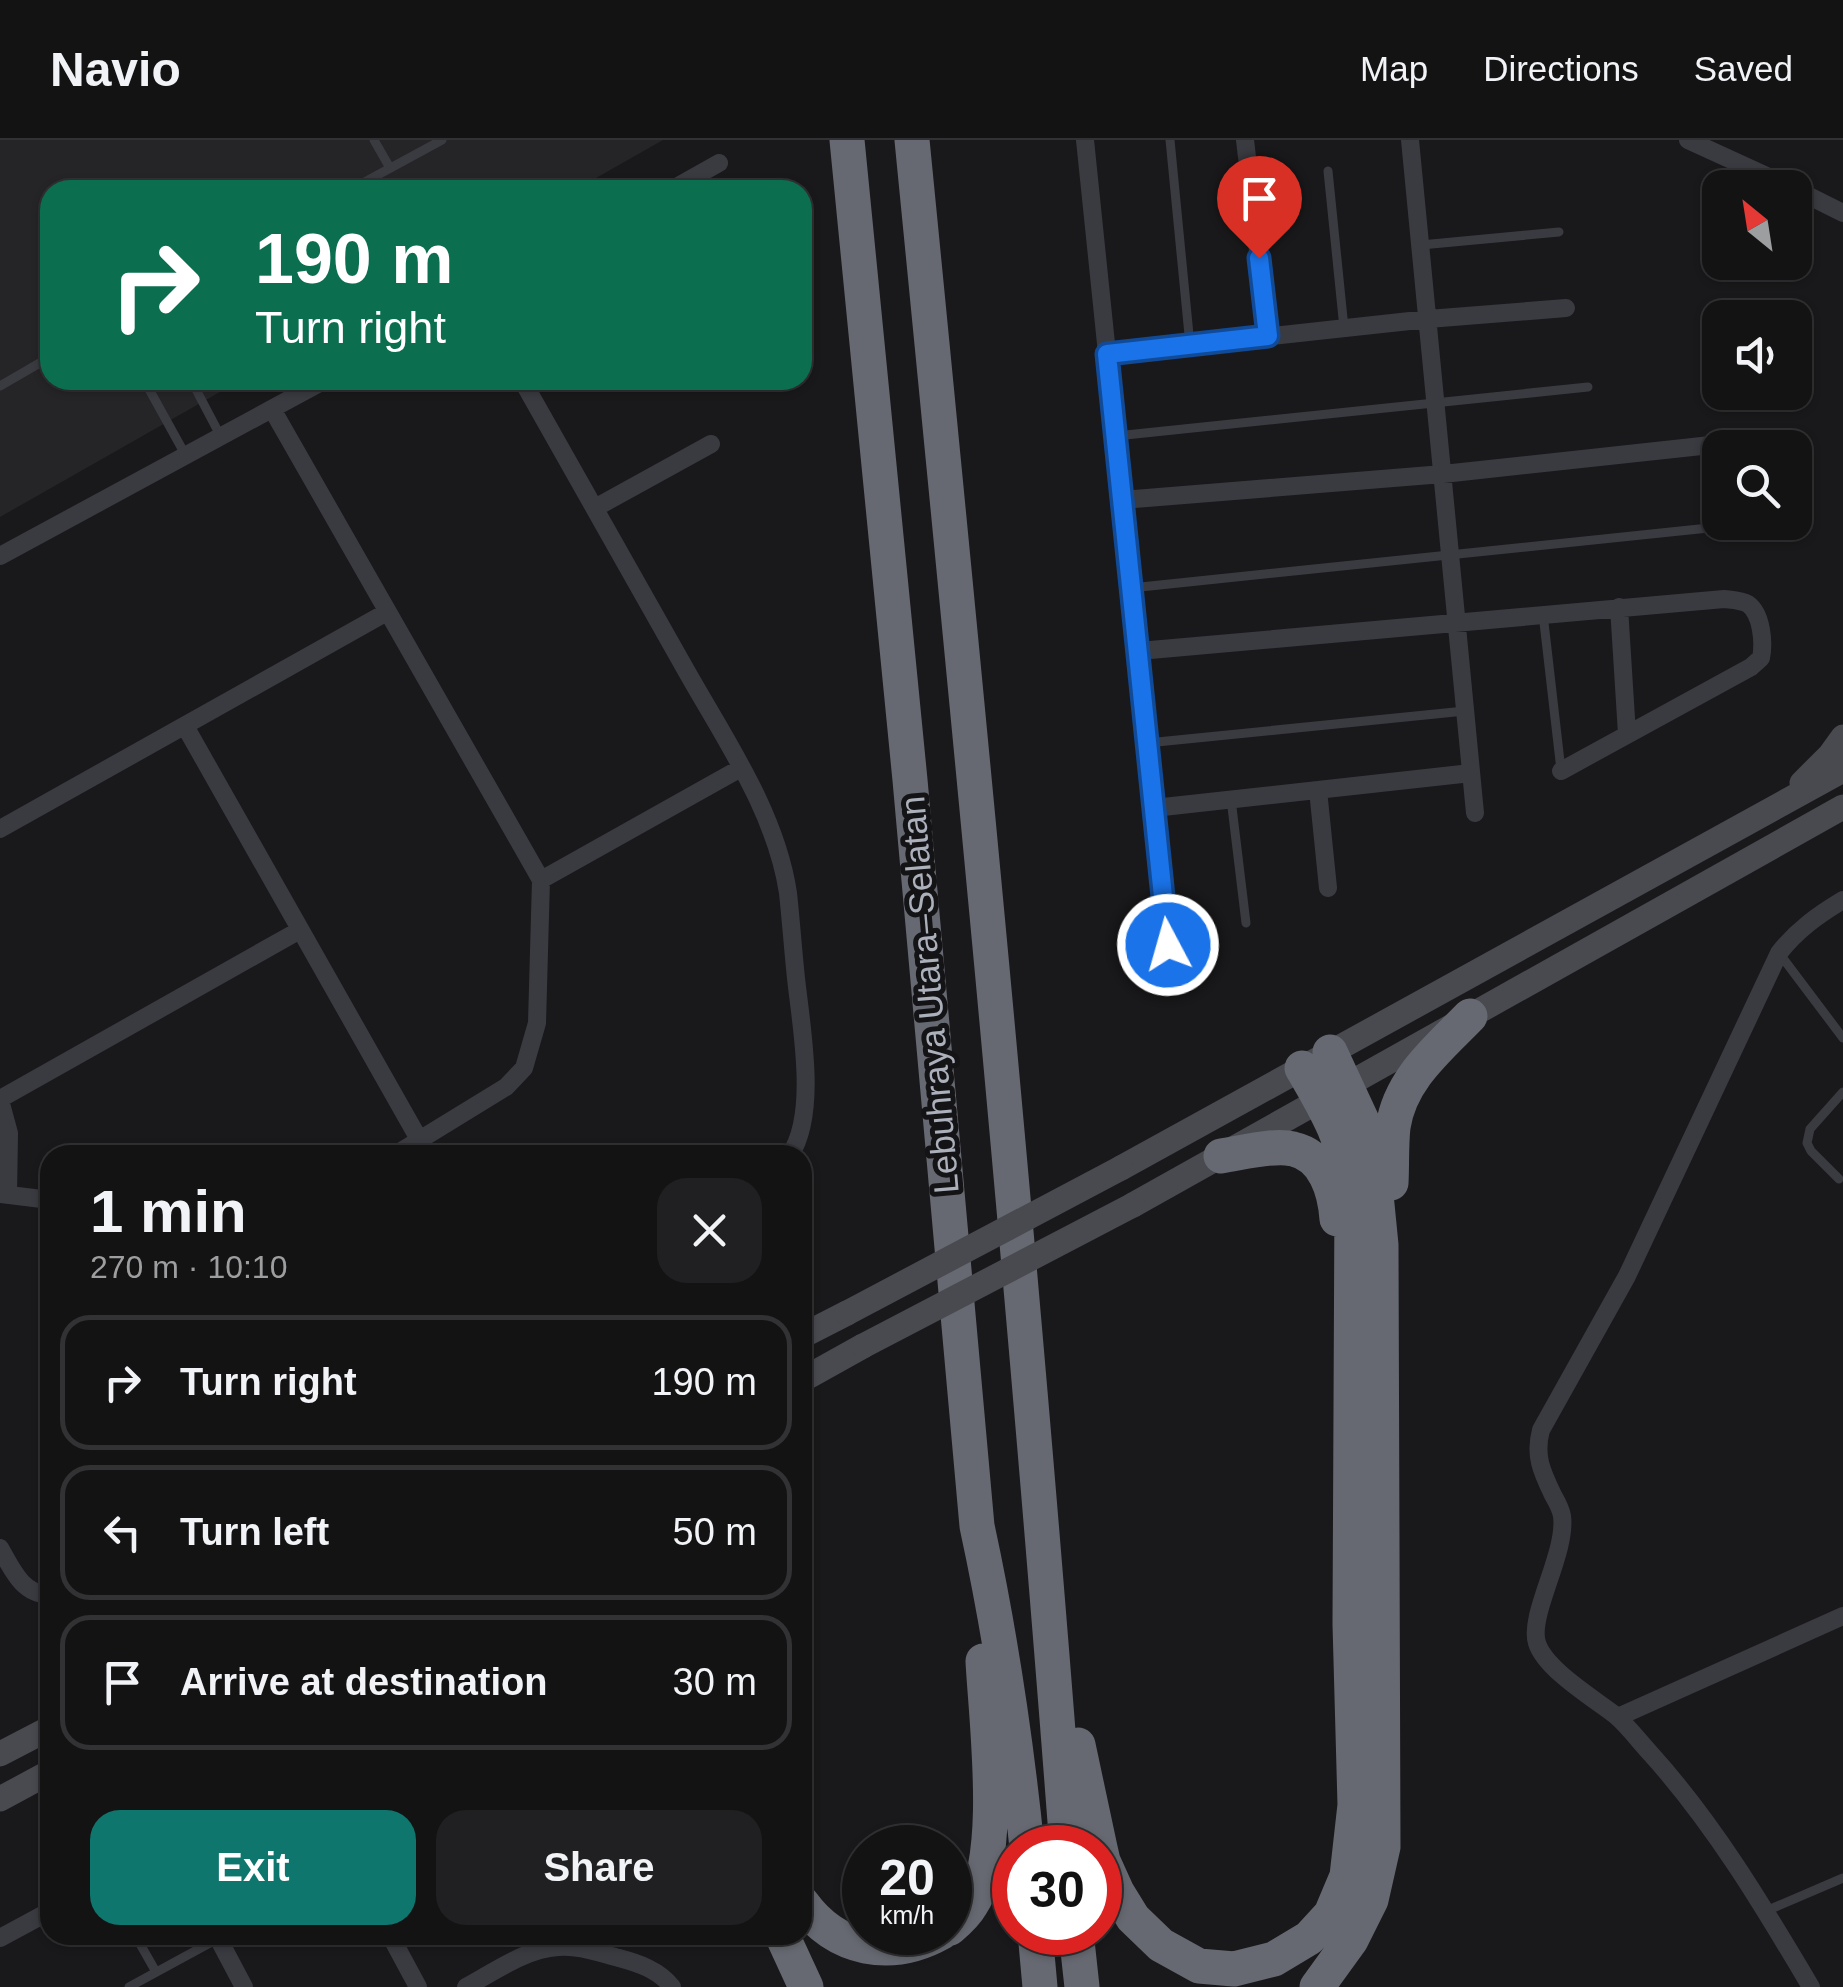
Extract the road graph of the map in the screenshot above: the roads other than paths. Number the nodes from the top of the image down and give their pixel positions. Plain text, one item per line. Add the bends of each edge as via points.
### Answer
1 (374, 140) edge
2 (442, 140) edge
3 (847, 140) edge
4 (912, 140) edge
5 (1085, 140) edge
6 (1170, 140) edge
7 (1246, 140) edge
8 (1410, 140) edge
9 (1688, 140) edge
10 (719, 164) dead end
11 (390, 168) junction
12 (1754, 170) edge
13 (1328, 171) dead end
14 (368, 180) edge
15 (689, 180) edge
16 (1812, 198) edge
17 (1843, 214) edge
18 (1559, 232) dead end
19 (1420, 245) junction
20 (1566, 308) dead end
21 (1428, 319) junction
22 (1344, 328) junction
23 (1268, 336) junction
24 (1190, 345) junction
25 (1107, 354) junction
26 (40, 363) edge
27 (0, 386) edge
28 (1588, 387) dead end
29 (150, 390) edge
30 (196, 390) edge
31 (306, 390) edge
32 (528, 390) edge
33 (1436, 402) junction
34 (272, 409) junction
35 (221, 436) junction
36 (1116, 436) junction
37 (711, 444) dead end
38 (1702, 446) edge
39 (186, 456) junction
40 (1443, 474) junction
41 (1122, 500) junction
42 (595, 508) junction
43 (1702, 529) edge
44 (0, 556) edge
45 (1450, 556) junction
46 (1132, 588) junction
47 (1620, 607) junction
48 (386, 612) junction
49 (1543, 614) junction
50 (1457, 623) junction
51 (1138, 651) junction
52 (1466, 711) junction
53 (185, 726) junction
54 (1627, 734) junction
55 (1843, 738) edge
56 (1148, 743) junction
57 (741, 768) junction
58 (1561, 771) joint
59 (1472, 773) junction
60 (1841, 775) edge
61 (1318, 790) junction
62 (1231, 799) junction
63 (1780, 804) junction
64 (1843, 807) edge
65 (1154, 808) junction
66 (1475, 813) dead end
67 (0, 829) edge
68 (541, 880) junction
69 (1328, 888) dead end
70 (1843, 900) edge
71 (1246, 923) dead end
72 (300, 930) junction
73 (1168, 945) dead end
74 (1780, 953) junction
75 (1470, 1016) junction
76 (1843, 1038) edge
77 (1316, 1060) junction
78 (1334, 1092) junction
79 (1843, 1092) edge
80 (0, 1099) edge
81 (420, 1141) junction
82 (413, 1145) edge
83 (795, 1145) edge
84 (1220, 1156) junction
85 (1839, 1179) dead end
86 (4, 1194) edge
87 (40, 1199) edge
88 (812, 1331) edge
89 (812, 1374) edge
90 (1366, 1421) junction
91 (977, 1526) junction
92 (0, 1548) edge
93 (40, 1595) edge
94 (1048, 1602) junction
95 (1843, 1616) edge
96 (1618, 1717) junction
97 (40, 1733) edge
98 (7, 1748) edge
99 (40, 1778) edge
100 (0, 1800) edge
101 (1024, 1825) edge
102 (1065, 1825) edge
103 (1095, 1825) edge
104 (1843, 1878) edge
105 (1122, 1900) edge
106 (972, 1905) edge
107 (1766, 1911) junction
108 (812, 1913) edge
109 (40, 1916) edge
110 (0, 1938) edge
111 (842, 1939) edge
112 (140, 1945) edge
113 (206, 1945) edge
114 (225, 1945) edge
115 (395, 1945) edge
116 (787, 1945) edge
117 (1037, 1955) edge
118 (1079, 1955) edge
119 (156, 1972) junction
120 (129, 1987) edge
121 (244, 1987) edge
122 (418, 1987) edge
123 (466, 1987) edge
124 (672, 1987) edge
125 (806, 1987) edge
126 (1040, 1987) edge
127 (1082, 1987) edge
128 (1318, 1987) edge
129 (1811, 1987) edge

1 - 11 lane
2 - 11 lane
3 - 91 highway, Lebuhraya Utara–Selatan
4 - 94 highway, Lebuhraya Utara–Selatan
5 - 25 street
6 - 24 lane
7 - 23 street
8 - 19 street
9 - 12 street
10 - 15 street
11 - 14 lane
13 - 22 lane
16 - 17 street
18 - 19 lane
19 - 21 street
20 - 21 street
21 - 22 street
21 - 33 street
22 - 23 street
23 - 24 street
24 - 25 street
25 - 36 street
26 - 27 lane
28 - 33 lane
29 - 39 lane
30 - 35 lane
31 - 34 street
32 - 42 street
33 - 36 lane
33 - 40 street
34 - 35 street
34 - 48 street
35 - 39 street
36 - 41 street
37 - 42 street
38 - 40 street
39 - 44 street
40 - 41 street
40 - 45 street
41 - 46 street
42 - 57 street
43 - 45 lane
45 - 46 lane
45 - 50 street
46 - 51 street
47 - 49 street
47 - 54 street
47 - 54 street via 1743,602 1752,606 1763,646 1751,667
48 - 53 street
48 - 68 street
49 - 50 street
49 - 58 lane
50 - 51 street
50 - 52 street
51 - 56 street
52 - 56 lane
52 - 59 street
53 - 67 street
53 - 72 street
54 - 58 street
55 - 63 main road
56 - 65 street
57 - 68 street
57 - 83 street via 784,864 806,1074
59 - 61 street
59 - 66 street
60 - 63 main road
61 - 62 street
61 - 69 street
62 - 65 street
62 - 71 lane
63 - 77 main road
64 - 75 main road
65 - 73 street
68 - 81 street via 536,1023 524,1068 506,1087
70 - 74 street via 1794,934
72 - 80 street
72 - 81 street
74 - 76 lane
74 - 96 street via 1537,1445 1562,1522 1536,1642 1573,1685
75 - 78 main road
75 - 90 highway via 1420,1066 1393,1125
77 - 78 highway
77 - 88 main road, bridge
78 - 84 main road
78 - 90 highway via 1363,1123 1382,1245
79 - 85 lane via 1806,1142
80 - 86 street via 8,1133
81 - 82 street
84 - 89 main road, bridge
84 - 90 highway via 1294,1149 1313,1159 1331,1184
86 - 87 street
90 - 105 highway via 1350,1624 1355,1805 1347,1876 1331,1914 1274,1960 1234,1969 1199,1966 1161,1945
90 - 128 highway via 1383,1847 1370,1900
91 - 101 highway, Lebuhraya Utara–Selatan via 1006,1675
91 - 106 highway via 991,1823
92 - 93 street via 26,1588
94 - 102 highway, Lebuhraya Utara–Selatan
94 - 103 highway
95 - 96 street
96 - 107 street via 1703,1818
97 - 98 main road
99 - 100 main road
104 - 107 lane
107 - 129 street
108 - 111 highway
109 - 110 street
112 - 119 lane
113 - 119 lane
114 - 121 street
115 - 122 street
116 - 125 highway
117 - 126 highway
118 - 127 highway
119 - 120 lane
123 - 124 street via 529,1953 562,1946 636,1962

